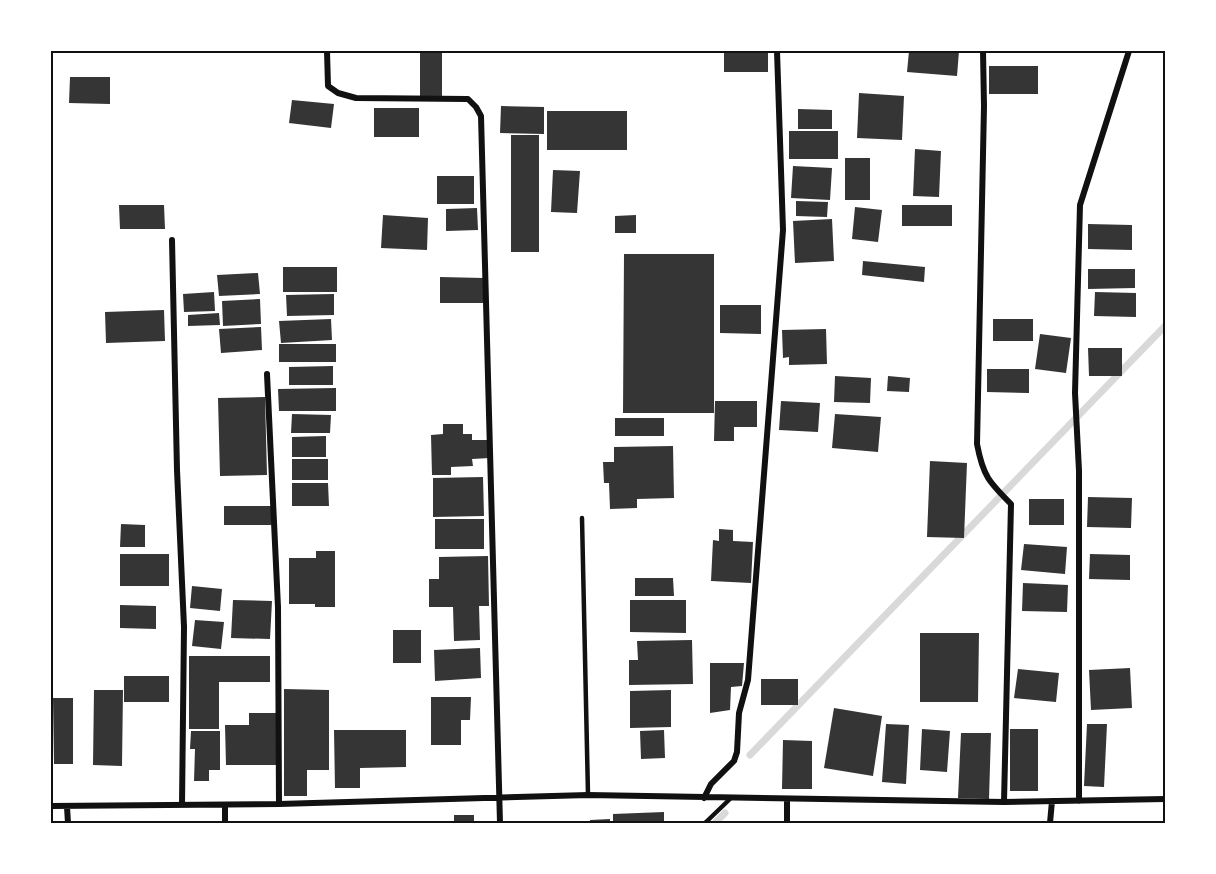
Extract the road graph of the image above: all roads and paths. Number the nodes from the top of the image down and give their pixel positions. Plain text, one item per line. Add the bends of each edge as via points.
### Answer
1 (327, 51) edge
2 (777, 51) edge
3 (983, 51) edge
4 (1130, 51) edge
5 (172, 240) dead end
6 (267, 374) dead end
7 (582, 518) dead end
8 (588, 795) junction
9 (500, 797) junction
10 (704, 798) junction
11 (731, 798) junction
12 (788, 799) junction
13 (1165, 799) edge
14 (1052, 801) junction
15 (1079, 801) junction
16 (1004, 802) junction
17 (279, 804) junction
18 (182, 805) junction
19 (225, 805) junction
20 (51, 806) edge
21 (67, 807) junction
22 (68, 823) edge
23 (225, 823) edge
24 (500, 823) edge
25 (705, 823) edge
26 (787, 823) edge
27 (1050, 823) edge

1 - 9 street via 328,86 339,93 356,98 468,99 482,116
2 - 10 street via 783,230 748,680 739,713 734,761 711,784
3 - 16 street via 977,444 988,481 1011,504
4 - 15 street via 1080,205 1075,393 1079,471
5 - 18 street via 184,627
6 - 17 street via 278,607
7 - 8 lane
8 - 9 street
8 - 10 street
9 - 17 street
9 - 24 street
10 - 11 street
11 - 12 street
11 - 25 lane
12 - 16 street
12 - 26 street
13 - 15 street
14 - 15 street
14 - 16 street
14 - 27 street
17 - 19 street
18 - 19 street
18 - 21 street
19 - 23 street
20 - 21 street
21 - 22 street

